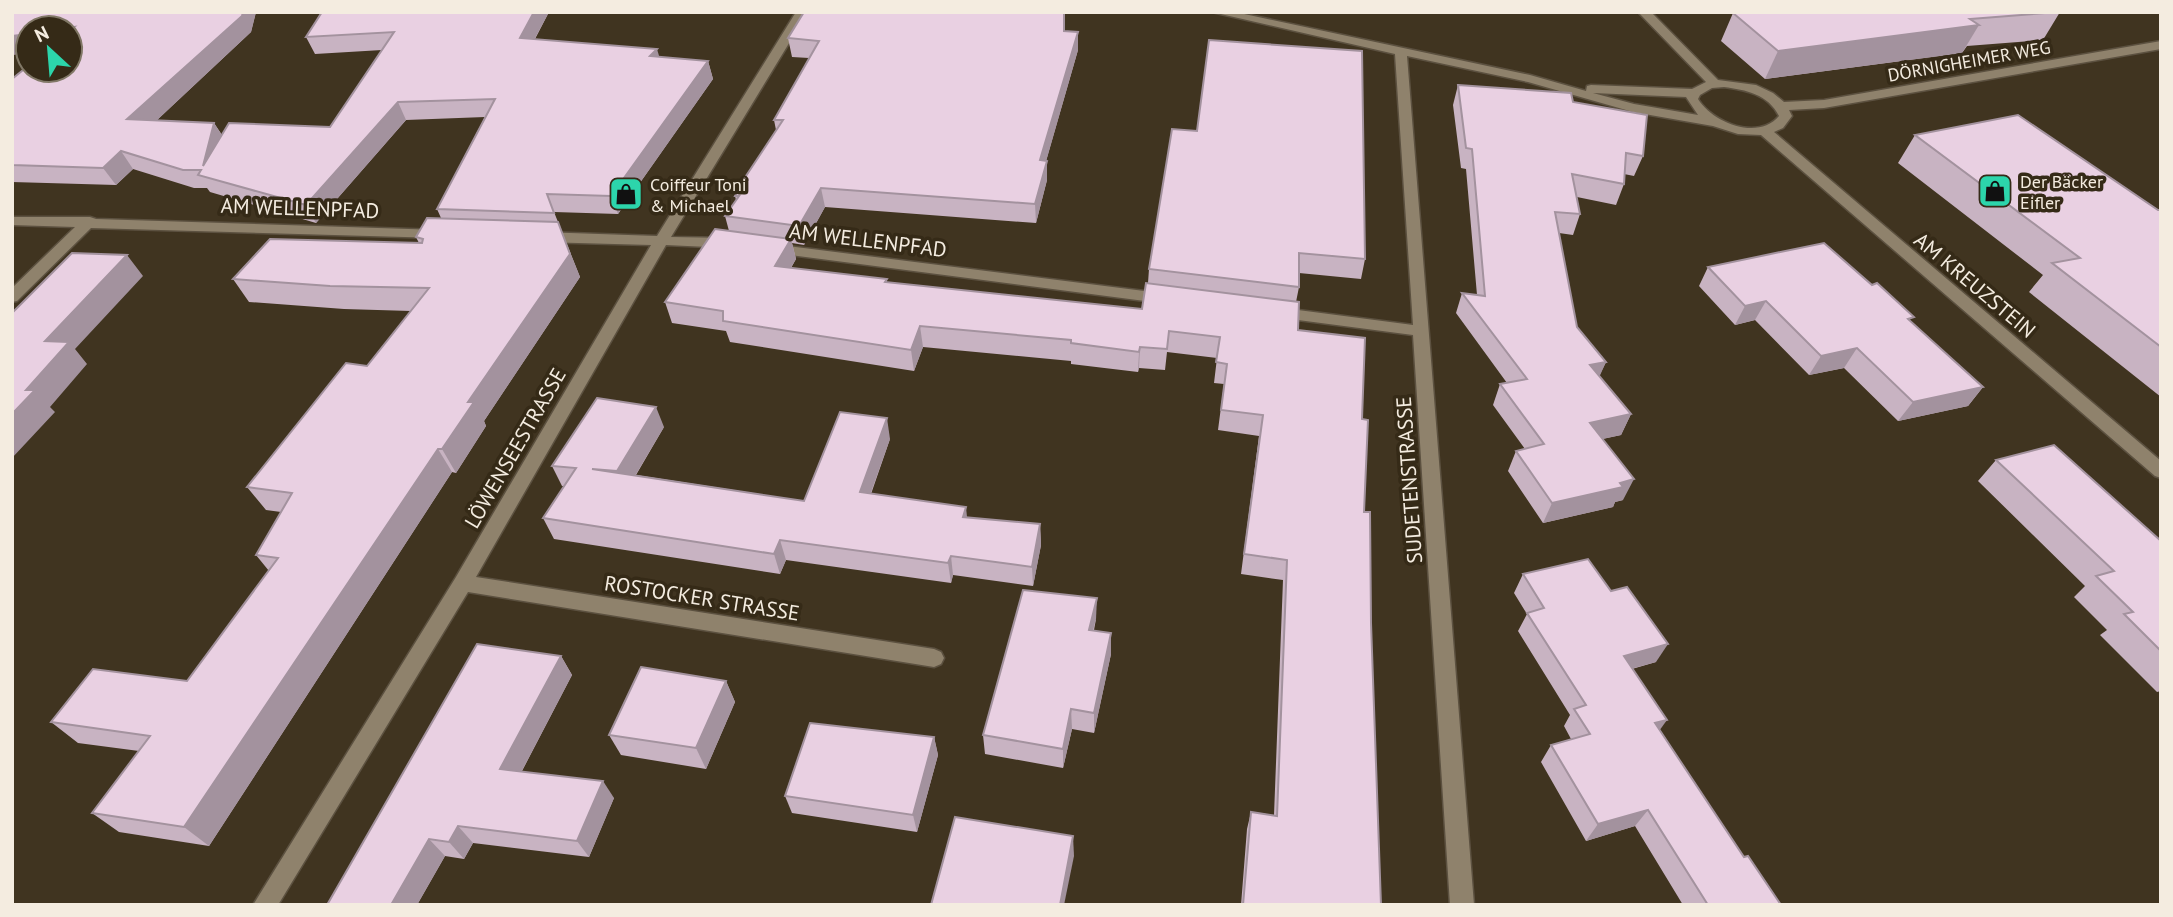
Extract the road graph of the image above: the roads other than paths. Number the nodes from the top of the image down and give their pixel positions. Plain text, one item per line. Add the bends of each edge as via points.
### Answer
1 (802, 12) edge
2 (1218, 12) edge
3 (1644, 12) edge
4 (1238, 14) edge
5 (2161, 45) edge
6 (1401, 52) junction
7 (1715, 84) junction
8 (1563, 88) junction
9 (1694, 93) junction
10 (1782, 106) junction
11 (1713, 122) junction
12 (1764, 131) junction
13 (12, 221) edge
14 (90, 221) junction
15 (453, 234) edge
16 (523, 237) edge
17 (661, 241) junction
18 (12, 297) edge
19 (1187, 301) edge
20 (1256, 310) edge
21 (1421, 331) junction
22 (2161, 471) edge
23 (463, 583) junction
24 (934, 657) dead end
25 (265, 905) edge
26 (1461, 905) edge

1 - 17 street, LÖWENSEESTRASSE
2 - 4 street
3 - 7 street
4 - 6 street
5 - 10 street, DÖRNIGHEIMER WEG via 1824,103
6 - 8 street
6 - 21 street, SUDETENSTRASSE
7 - 9 street
7 - 10 street via 1759,91
8 - 9 street
8 - 11 street via 1633,108
9 - 11 street via 1695,107
10 - 12 street via 1786,116 1782,124
11 - 12 street via 1742,131
12 - 22 street, AM KREUZSTEIN
13 - 14 street, AM WELLENPFAD
14 - 15 street, AM WELLENPFAD
14 - 18 street
16 - 17 street, AM WELLENPFAD
17 - 19 street, AM WELLENPFAD via 754,246
17 - 23 street, LÖWENSEESTRASSE
20 - 21 street
21 - 26 street, SUDETENSTRASSE
23 - 24 street, ROSTOCKER STRASSE
23 - 25 street, LÖWENSEESTRASSE

